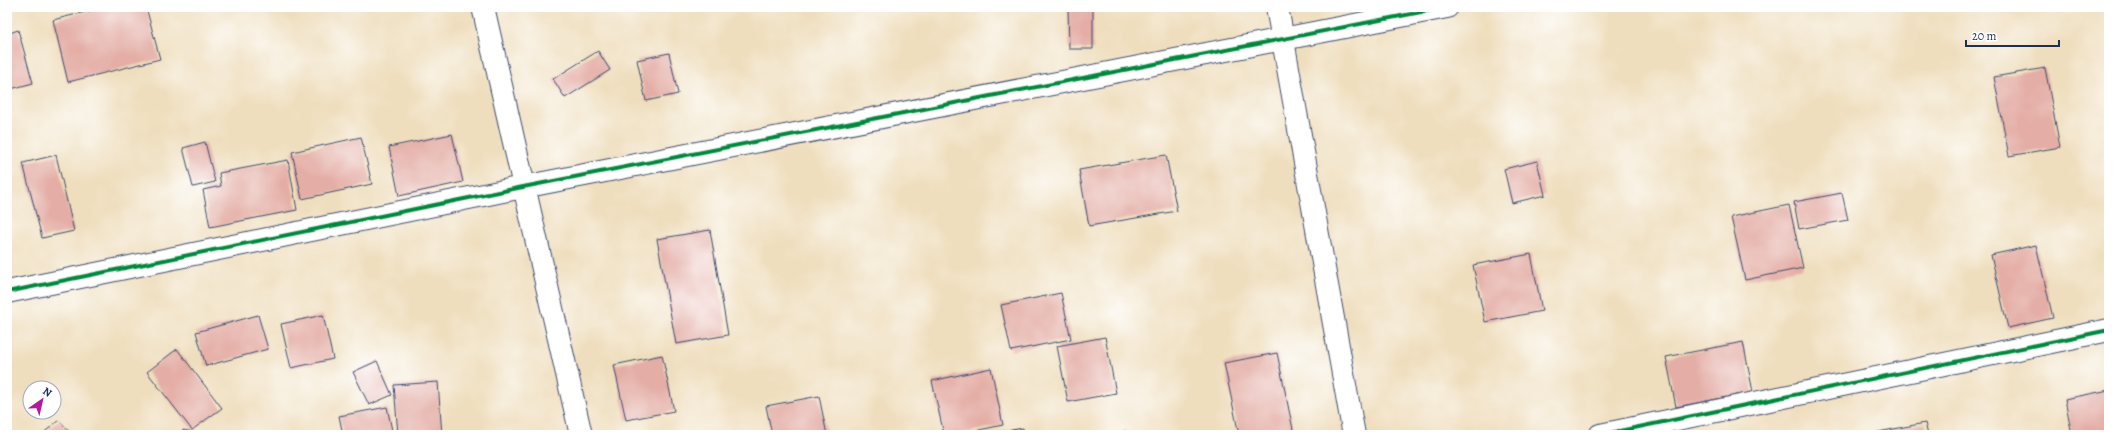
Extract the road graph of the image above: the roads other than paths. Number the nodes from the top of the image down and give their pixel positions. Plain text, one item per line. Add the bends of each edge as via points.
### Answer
1 (483, 7) edge
2 (1277, 7) edge
3 (1447, 7) edge
4 (1284, 40) junction
5 (523, 187) junction
6 (7, 292) edge
7 (2109, 330) edge
8 (581, 435) edge
9 (1354, 435) edge
10 (1600, 435) edge

1 - 5 street
2 - 4 street
3 - 4 street
4 - 5 street
4 - 9 street
5 - 6 street
5 - 8 street
7 - 10 street

